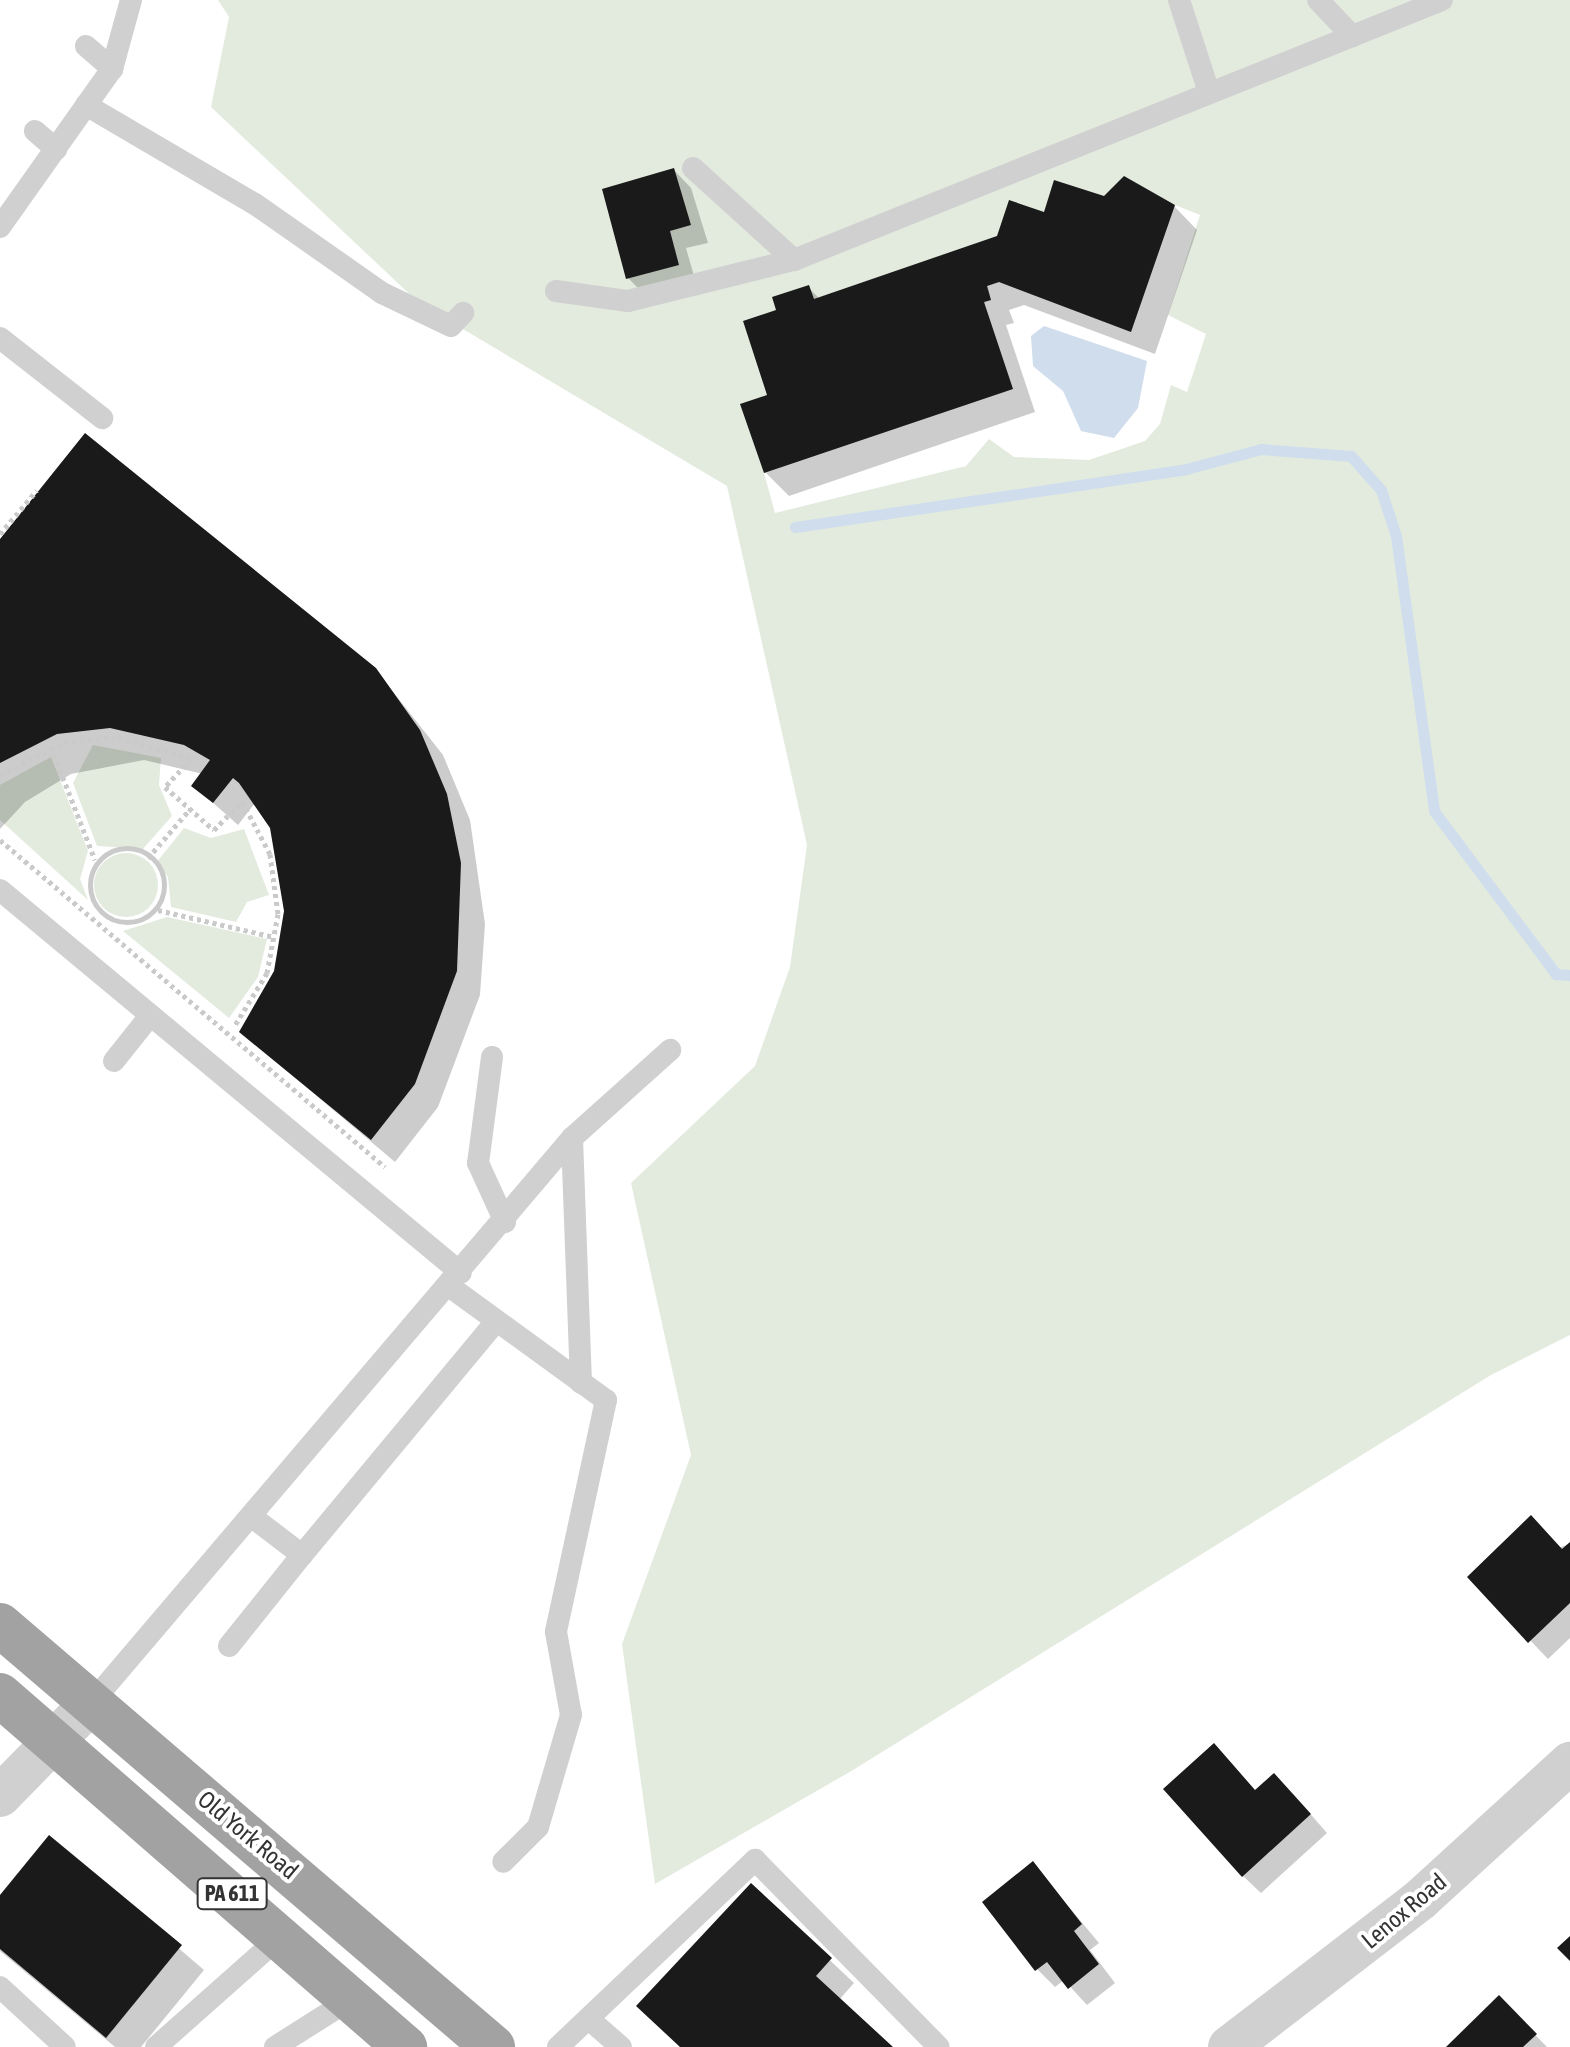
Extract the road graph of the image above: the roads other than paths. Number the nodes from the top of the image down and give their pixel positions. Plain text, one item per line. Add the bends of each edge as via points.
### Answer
1 (131, 0) edge
2 (1179, 0) edge
3 (1318, 0) edge
4 (1442, 0) edge
5 (1352, 36) junction
6 (86, 46) dead end
7 (112, 69) junction
8 (1208, 89) junction
9 (86, 105) junction
10 (35, 131) dead end
11 (56, 149) junction
12 (693, 168) dead end
13 (0, 227) edge
14 (794, 260) junction
15 (556, 291) dead end
16 (463, 313) dead end
17 (12, 339) edge
18 (102, 418) dead end
19 (0, 890) edge
20 (149, 1017) junction
21 (670, 1050) dead end
22 (492, 1057) dead end
23 (114, 1061) dead end
24 (572, 1138) junction
25 (505, 1222) junction
26 (455, 1279) junction
27 (494, 1324) junction
28 (581, 1383) junction
29 (251, 1516) junction
30 (302, 1555) junction
31 (0, 1625) edge
32 (229, 1646) dead end
33 (0, 1695) edge
34 (92, 1702) junction
35 (58, 1743) junction
36 (1570, 1763) edge
37 (0, 1796) edge
38 (503, 1862) dead end
39 (280, 1937) junction
40 (0, 1987) edge
41 (351, 1999) junction
42 (590, 2020) junction
43 (472, 2041) edge
44 (65, 2047) edge
45 (156, 2047) edge
46 (275, 2047) edge
47 (405, 2047) edge
48 (558, 2047) edge
49 (621, 2047) edge
50 (939, 2047) edge
51 (1229, 2047) edge

1 - 7 lane
2 - 8 lane
3 - 5 lane
4 - 5 lane
5 - 8 lane
6 - 7 lane
7 - 9 lane
8 - 14 lane
9 - 11 lane
9 - 16 lane via 255,204 382,293 451,326
10 - 11 lane
11 - 13 lane
12 - 14 lane
14 - 15 lane via 628,301
17 - 18 lane
19 - 20 lane
20 - 23 lane
20 - 26 lane
21 - 24 lane
22 - 25 lane via 478,1163
24 - 25 lane
24 - 28 lane
25 - 26 lane
26 - 27 lane
26 - 29 lane
27 - 28 lane
27 - 30 lane
28 - 38 lane via 606,1400 556,1632 571,1715 538,1827
29 - 30 lane
29 - 34 lane
30 - 32 lane
31 - 34 highway, Old York Road / PA 611
33 - 35 highway, PA 611
34 - 35 street
34 - 43 highway, Old York Road / PA 611
35 - 37 street
35 - 39 highway, PA 611
36 - 51 street, Lenox Road via 1421,1899
39 - 41 highway, PA 611
39 - 45 lane
40 - 44 lane
41 - 46 lane
41 - 47 highway, PA 611
42 - 48 lane
42 - 49 lane
42 - 50 lane via 755,1860

